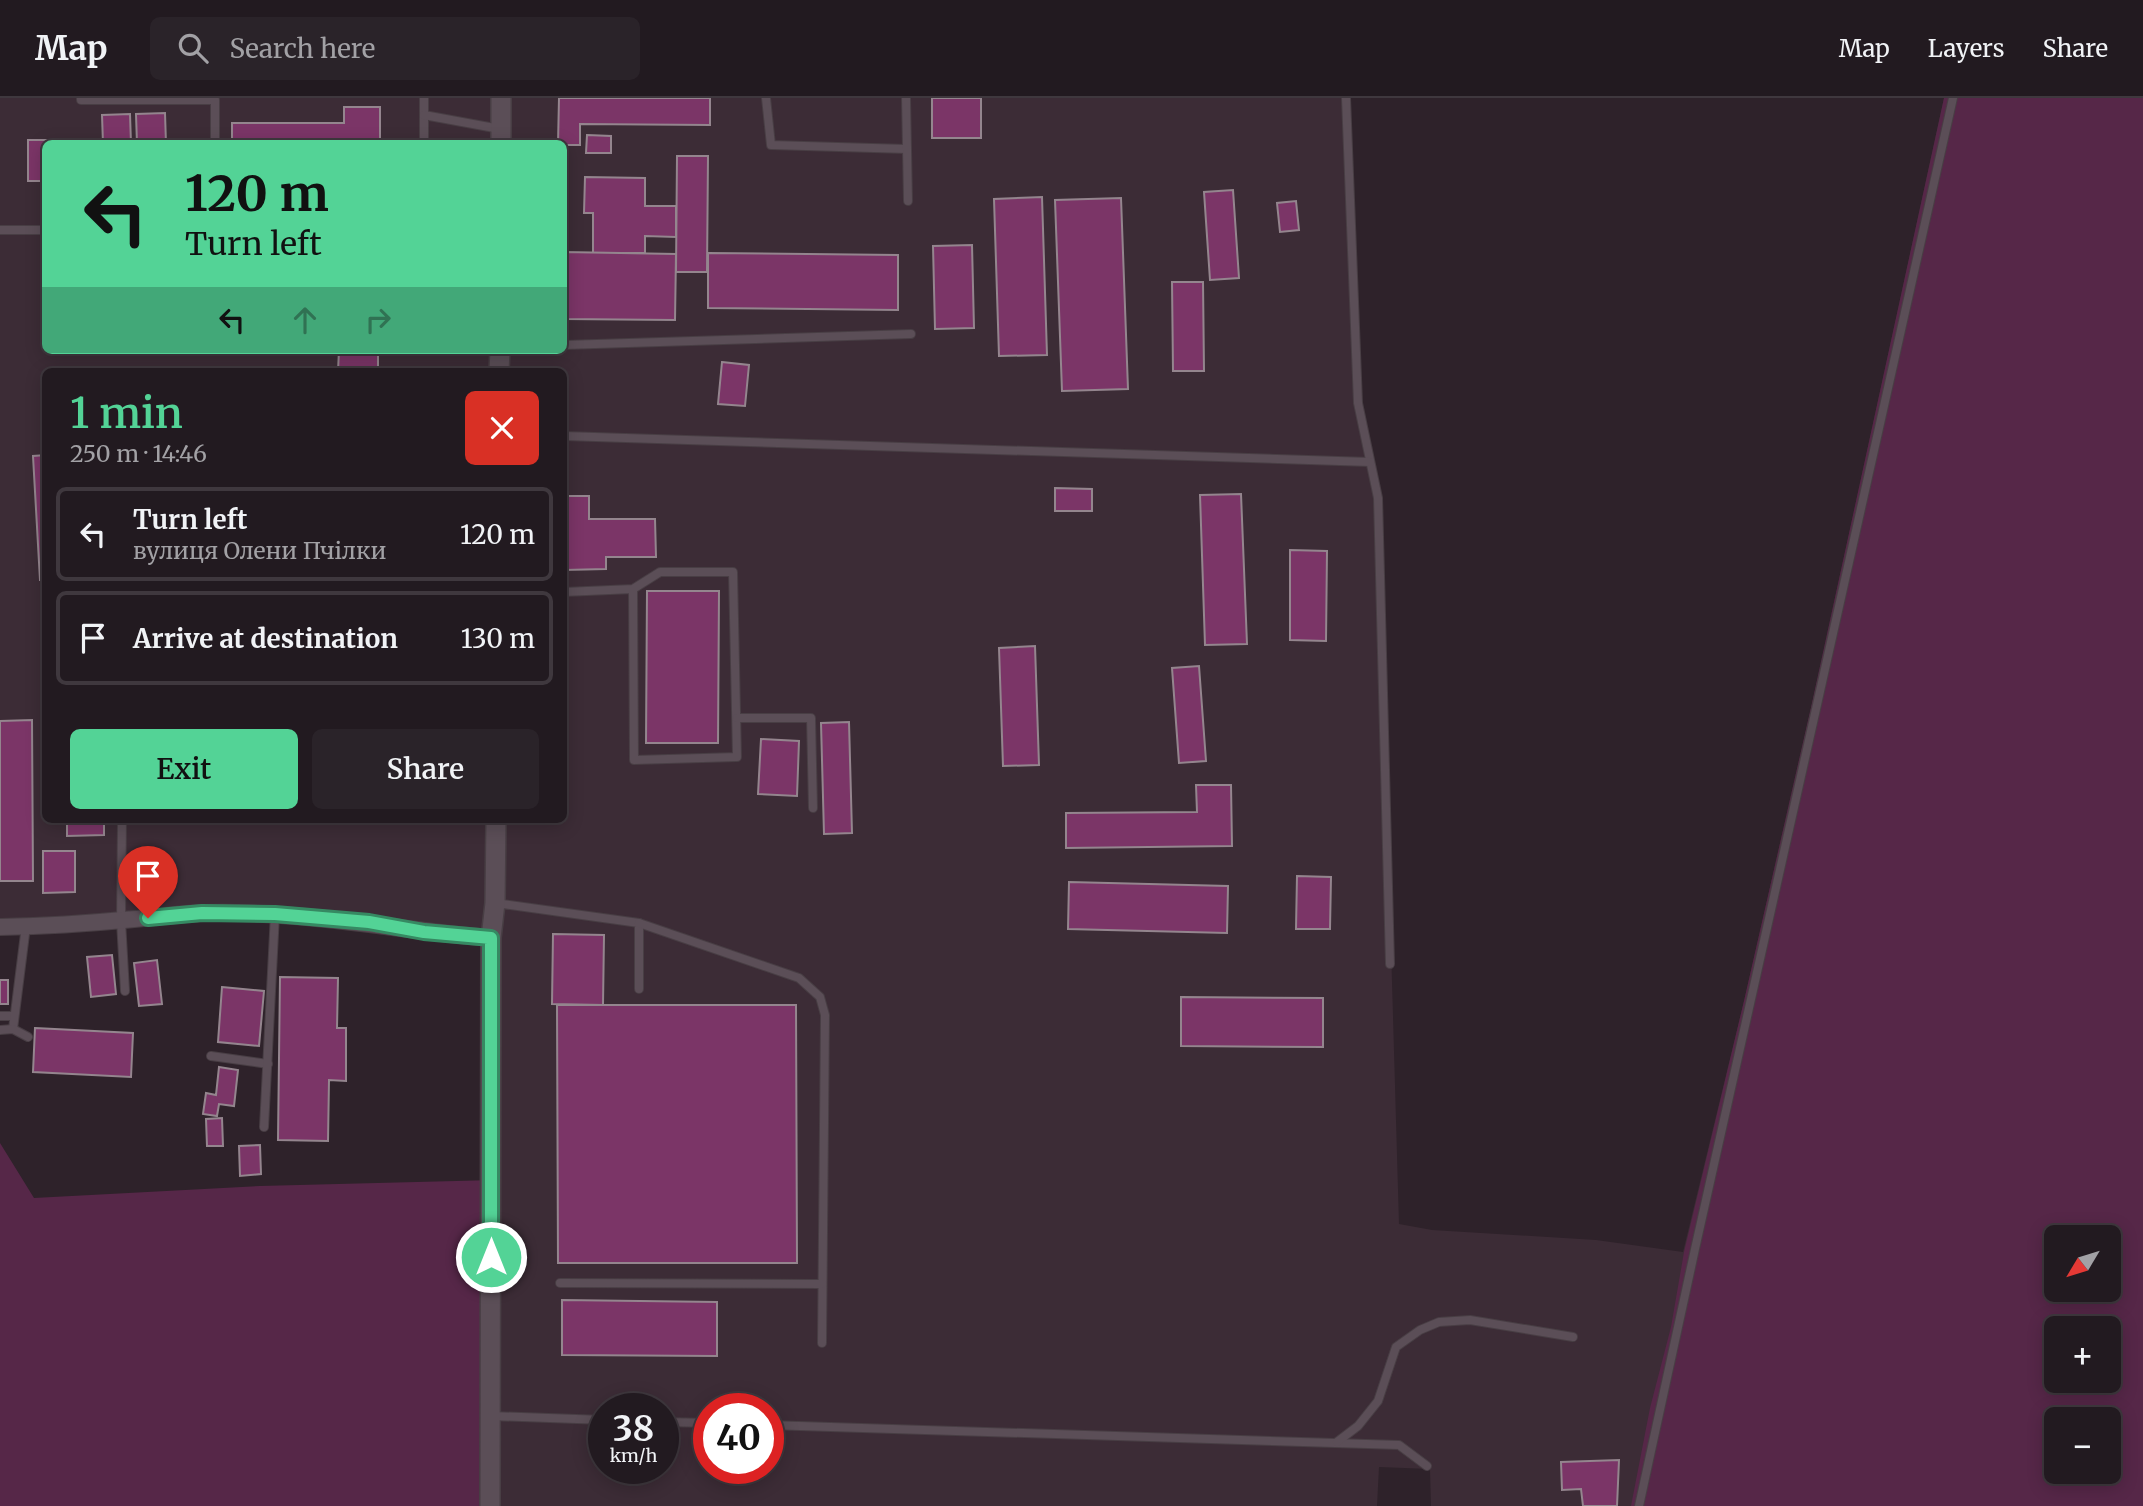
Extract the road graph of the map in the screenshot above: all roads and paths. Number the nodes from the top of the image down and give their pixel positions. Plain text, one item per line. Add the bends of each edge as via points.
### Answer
1 (81, 98) edge
2 (424, 98) edge
3 (501, 98) edge
4 (766, 98) edge
5 (906, 98) edge
6 (1346, 98) edge
7 (1953, 98) edge
8 (424, 116) junction
9 (501, 136) edge
10 (215, 140) edge
11 (424, 140) edge
12 (907, 149) junction
13 (908, 201) dead end
14 (0, 230) edge
15 (42, 230) edge
16 (911, 334) dead end
17 (567, 345) edge
18 (567, 436) edge
19 (1370, 462) junction
20 (634, 589) junction
21 (567, 592) edge
22 (737, 718) junction
23 (813, 808) dead end
24 (122, 823) edge
25 (496, 823) edge
26 (495, 903) junction
27 (275, 914) junction
28 (121, 921) junction
29 (639, 922) junction
30 (26, 926) junction
31 (0, 927) edge
32 (491, 938) junction
33 (1390, 964) dead end
34 (639, 989) dead end
35 (125, 992) dead end
36 (0, 1016) edge
37 (14, 1016) junction
38 (13, 1029) junction
39 (0, 1030) edge
40 (27, 1037) dead end
41 (211, 1056) dead end
42 (268, 1064) junction
43 (264, 1127) dead end
44 (560, 1283) dead end
45 (822, 1284) junction
46 (1573, 1336) dead end
47 (822, 1343) dead end
48 (490, 1416) junction
49 (588, 1419) edge
50 (784, 1426) edge
51 (1336, 1443) junction
52 (1427, 1466) dead end
53 (490, 1506) edge
54 (1639, 1506) edge

1 - 10 lane via 215,100
2 - 8 lane
3 - 9 street
4 - 12 lane via 771,145
5 - 12 lane
6 - 19 lane via 1358,403
7 - 54 lane
8 - 9 lane
8 - 11 lane
12 - 13 lane
14 - 15 lane
16 - 17 lane
18 - 19 lane
19 - 33 lane via 1378,498
20 - 21 lane
20 - 22 lane via 660,572 733,572
20 - 22 lane via 634,760 737,757
22 - 23 lane via 811,718
24 - 28 lane
25 - 26 street
26 - 29 lane
26 - 32 street
27 - 28 street via 202,913
27 - 32 street
27 - 42 lane
28 - 30 street
28 - 35 lane
29 - 34 lane
29 - 45 lane via 799,978 820,997 825,1016
30 - 31 street
30 - 37 lane
32 - 48 street
36 - 37 lane
37 - 38 lane
38 - 39 lane
38 - 40 lane
41 - 42 lane
42 - 43 lane
44 - 45 lane
45 - 47 lane
46 - 51 lane via 1470,1320 1439,1322 1420,1330 1396,1347 1378,1401 1358,1426
48 - 49 lane
48 - 53 street
50 - 51 lane
51 - 52 lane via 1399,1445

